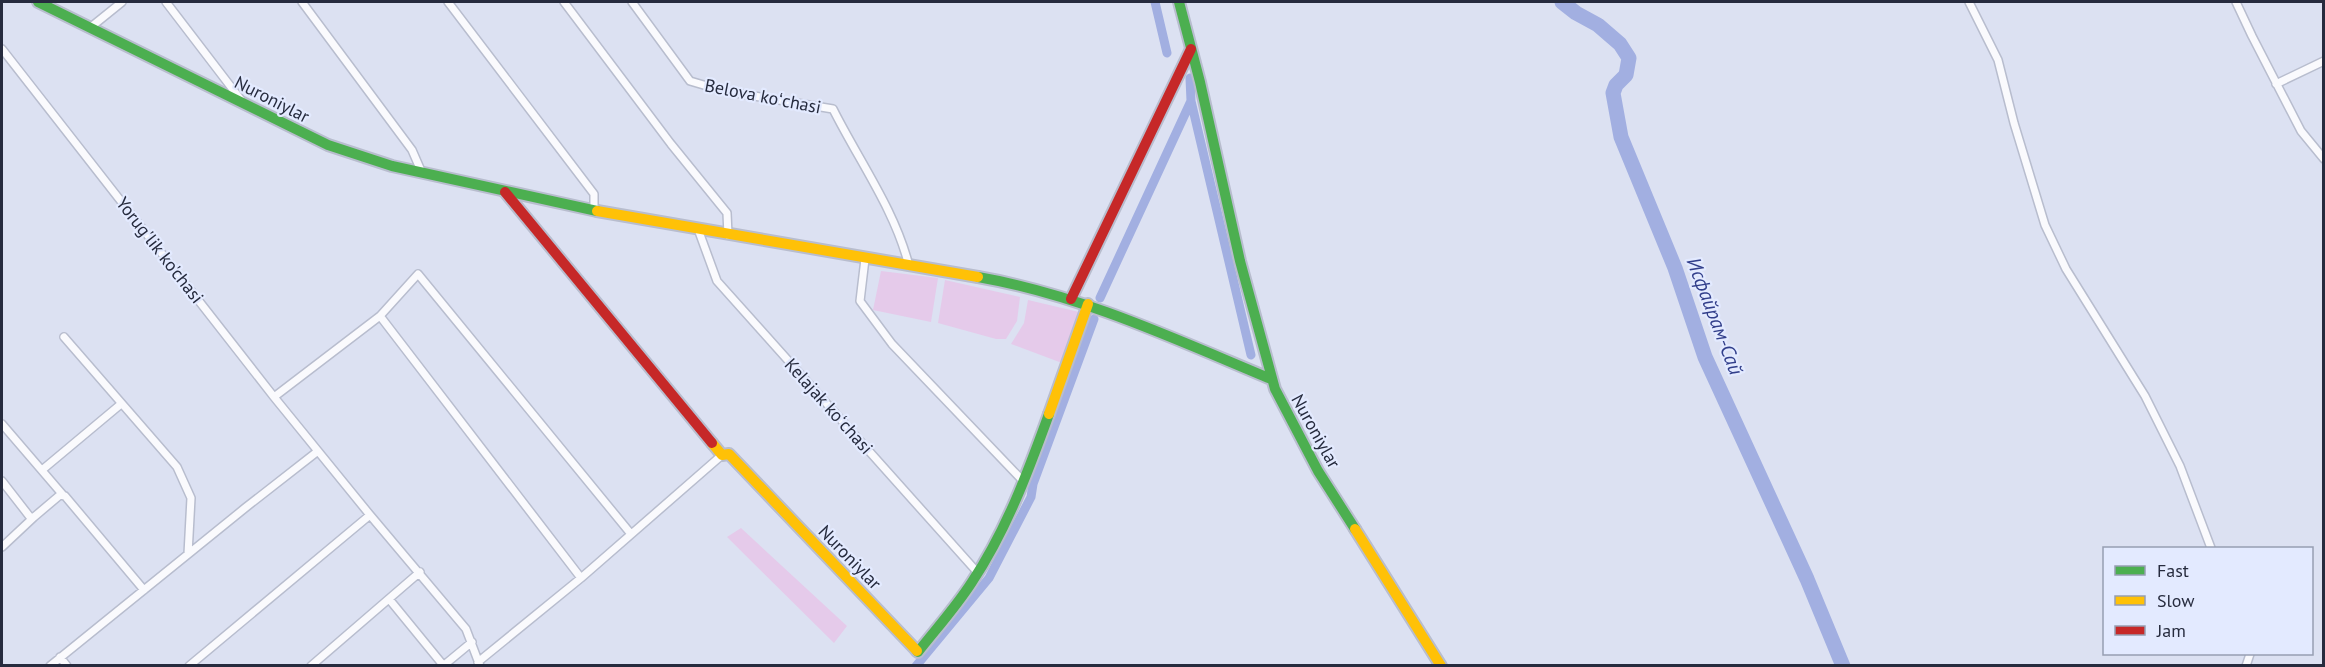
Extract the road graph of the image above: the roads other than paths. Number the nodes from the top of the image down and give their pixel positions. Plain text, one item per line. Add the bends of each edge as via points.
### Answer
1 (38, 2) edge
2 (122, 2) edge
3 (166, 2) edge
4 (302, 2) edge
5 (448, 2) edge
6 (564, 2) edge
7 (632, 2) edge
8 (1179, 2) edge
9 (1969, 2) edge
10 (2236, 2) edge
11 (91, 27) junction
12 (2, 49) edge
13 (1191, 49) junction
14 (2324, 61) edge
15 (2276, 84) junction
16 (242, 102) junction
17 (2324, 159) edge
18 (422, 173) junction
19 (505, 192) junction
20 (594, 210) junction
21 (698, 229) junction
22 (728, 235) junction
23 (865, 259) junction
24 (909, 266) junction
25 (1071, 299) junction
26 (1088, 304) junction
27 (380, 316) junction
28 (64, 337) dead end
29 (1270, 378) junction
30 (274, 397) junction
31 (121, 404) junction
32 (2, 424) edge
33 (318, 451) junction
34 (722, 455) junction
35 (42, 470) junction
36 (2, 481) edge
37 (1023, 481) junction
38 (63, 495) junction
39 (370, 515) junction
40 (34, 517) junction
41 (631, 534) junction
42 (2, 547) edge
43 (2210, 547) edge
44 (188, 554) junction
45 (420, 573) junction
46 (978, 573) junction
47 (581, 578) junction
48 (144, 590) junction
49 (389, 599) junction
50 (472, 642) junction
51 (60, 657) junction
52 (479, 664) edge
53 (443, 665) edge
54 (50, 666) edge
55 (67, 666) edge
56 (189, 666) edge
57 (311, 666) edge
58 (1440, 666) edge

1 - 11 main road, Nuroniylar
2 - 11 street
3 - 16 street
4 - 18 street via 412,150
5 - 20 street via 594,194
6 - 22 street via 727,213
7 - 24 street, Belova koʻchasi via 690,81 724,91 833,109 872,178 903,243
8 - 13 main road
9 - 43 street via 1998,60 2045,225 2066,269 2145,396 2180,466
10 - 15 street
11 - 16 main road, Nuroniylar
12 - 30 street, Yorug'lik ko'chasi
13 - 25 main road
13 - 29 main road
14 - 15 street
15 - 17 street via 2301,131
16 - 18 main road, Nuroniylar via 328,145
18 - 19 main road, Nuroniylar
19 - 20 main road, Nuroniylar
19 - 34 main road, Nuroniylar
20 - 21 main road, Nuroniylar
21 - 22 main road, Nuroniylar
21 - 46 street, Kelajak koʻchasi via 717,281
22 - 23 main road, Nuroniylar
23 - 24 main road, Nuroniylar
23 - 37 street via 860,302 892,344
24 - 25 main road, Nuroniylar via 989,279
25 - 26 main road, Nuroniylar
26 - 29 main road, Nuroniylar
26 - 37 main road, Nuroniylar
27 - 30 street
27 - 41 street via 418,274
27 - 47 street
28 - 31 street
29 - 58 main road, Nuroniylar via 1318,471
30 - 33 street, Yorug'lik ko'chasi
31 - 35 street
31 - 44 street via 177,466 191,498
32 - 35 street
33 - 39 street, Yorug'lik ko'chasi
33 - 44 street
34 - 41 street
34 - 46 main road, Nuroniylar via 729,454 918,652
35 - 38 street
36 - 40 street via 27,514
37 - 46 main road, Nuroniylar
38 - 40 street
38 - 48 street
39 - 45 street, Yorug'lik ko'chasi
39 - 56 street
40 - 42 street
41 - 47 street
44 - 48 street
45 - 49 street
45 - 50 street, Yorug'lik ko'chasi via 466,629
47 - 52 street
48 - 51 street
49 - 53 street
49 - 57 street
50 - 52 street, Yorug'lik ko'chasi
50 - 53 street
51 - 54 street
51 - 55 street

